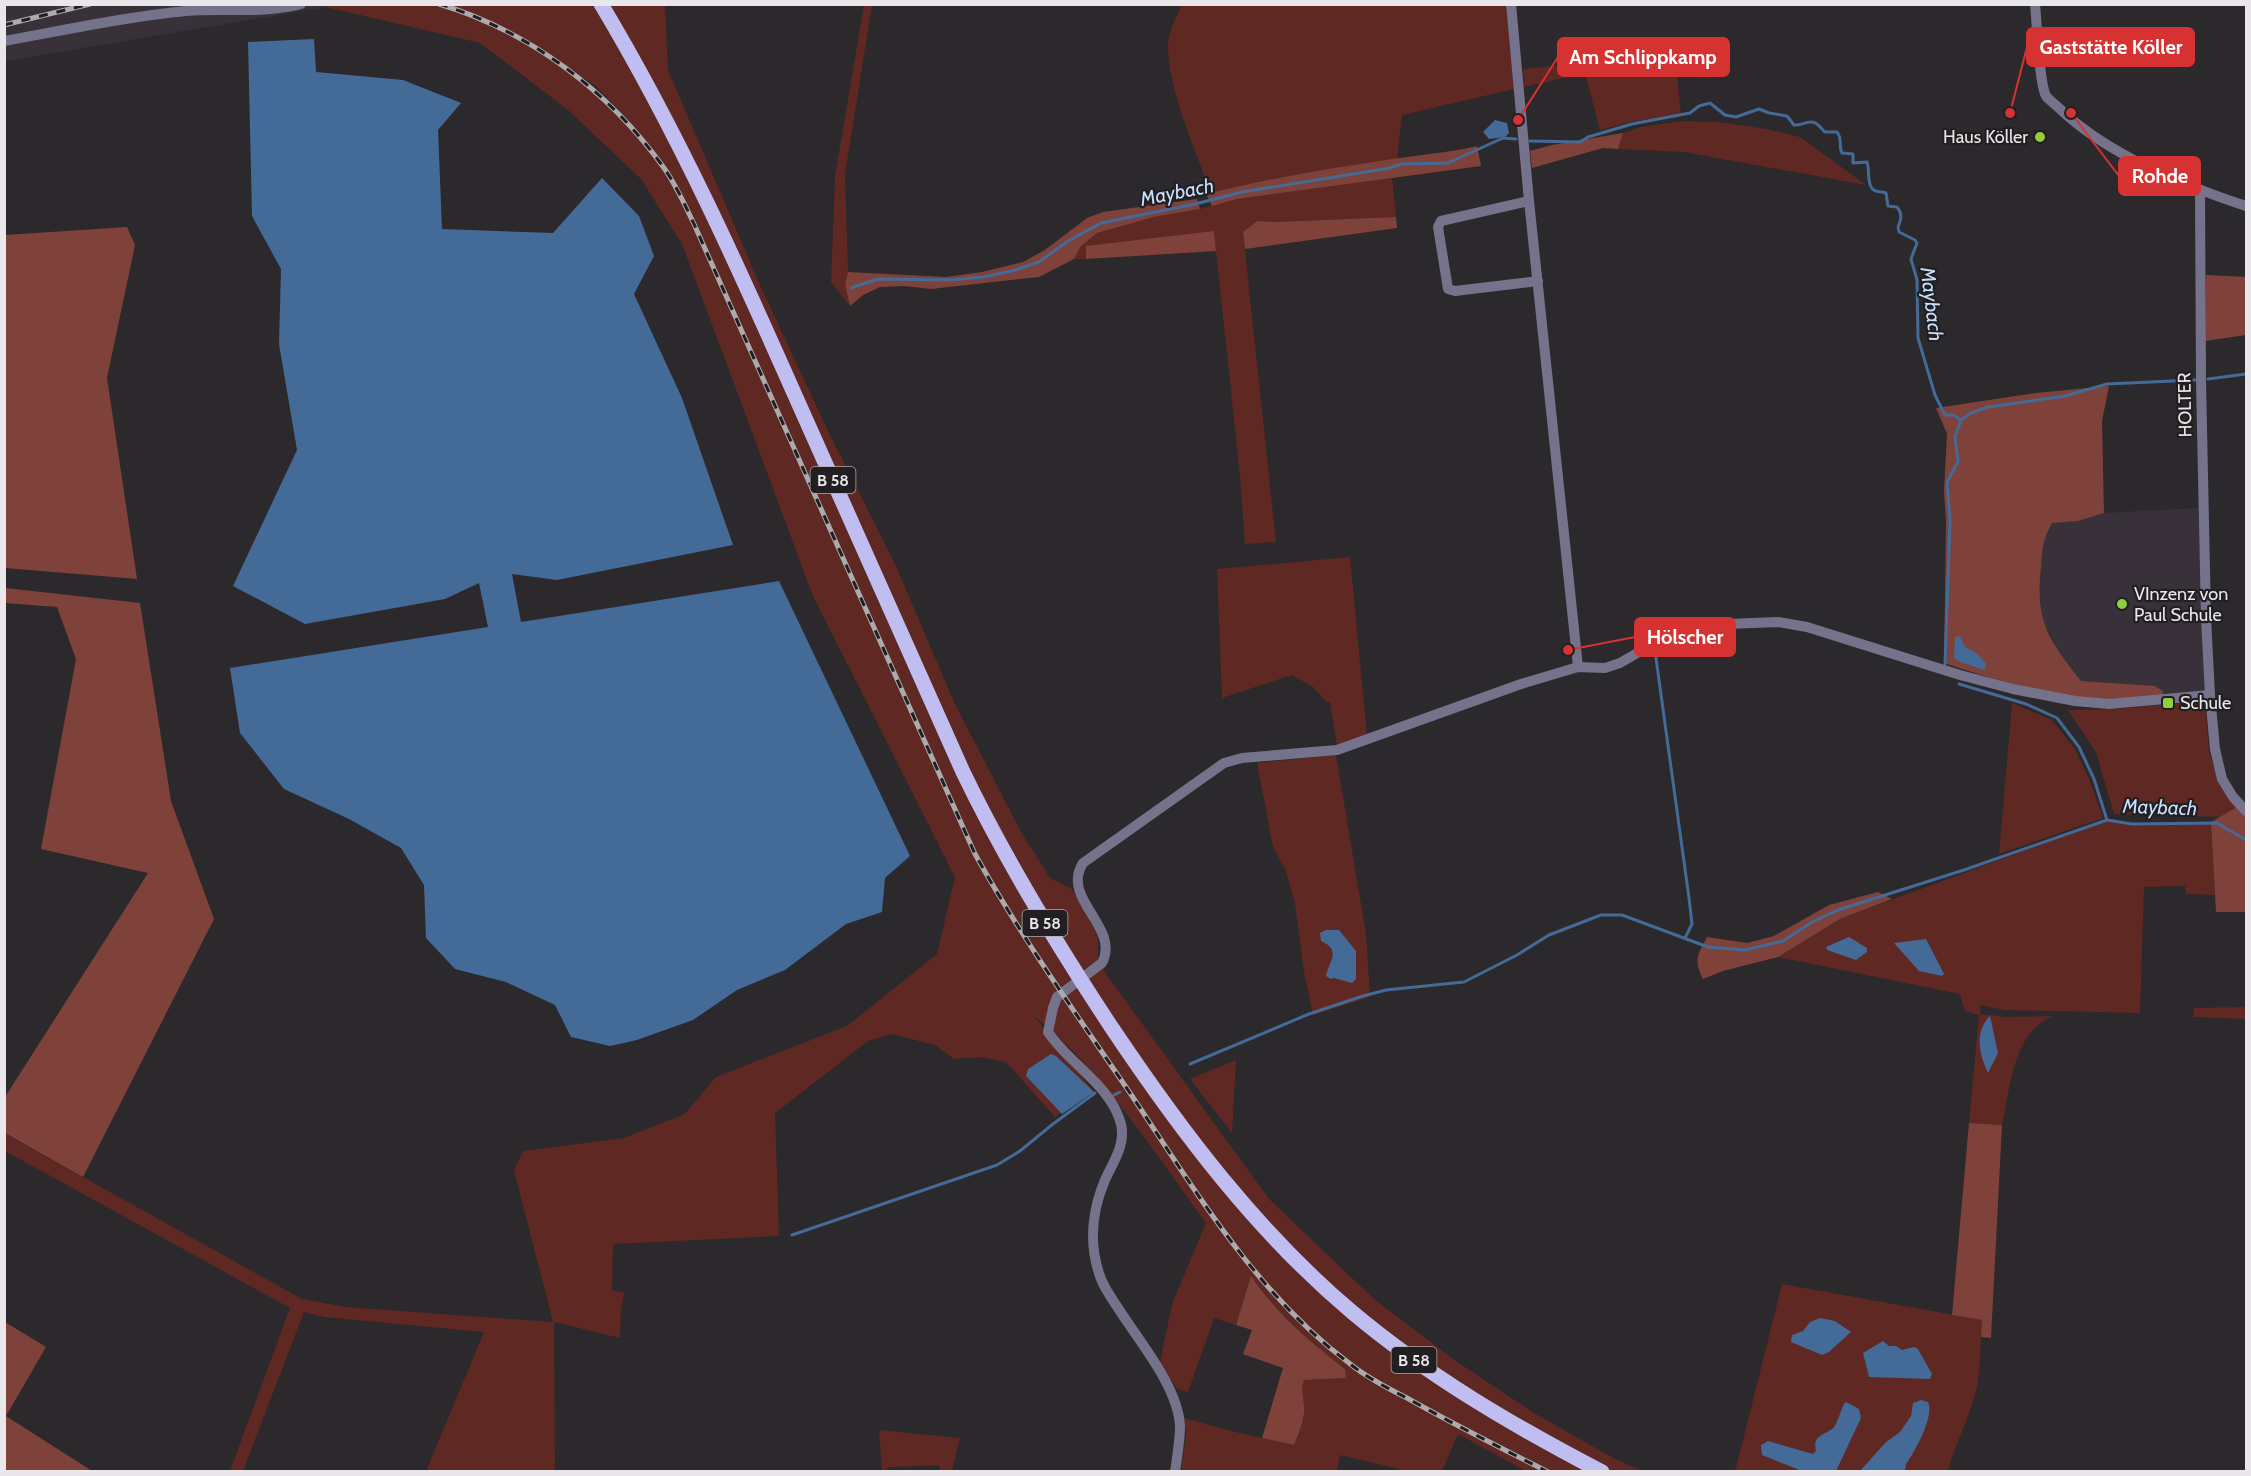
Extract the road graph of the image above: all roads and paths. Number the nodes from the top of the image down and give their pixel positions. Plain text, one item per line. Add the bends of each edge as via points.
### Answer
1 (301, 4) edge
2 (601, 4) edge
3 (1511, 4) edge
4 (2035, 4) edge
5 (4, 41) edge
6 (2200, 190) junction
7 (1529, 201) junction
8 (2247, 206) edge
9 (1538, 281) junction
10 (1578, 668) junction
11 (2210, 695) junction
12 (2247, 811) edge
13 (1175, 1472) edge
14 (1602, 1472) edge

1 - 5 street via 176,12
2 - 14 main road, B 58 via 706,200 967,781 1020,883 1135,1062 1252,1214 1352,1312 1442,1380
3 - 7 street
4 - 6 street via 2046,96 2084,129 2123,153
6 - 8 street
6 - 11 street, HOLTER
7 - 9 street
7 - 9 street via 1441,221 1438,227 1448,288 1455,291
9 - 10 street
10 - 11 street via 1605,668 1668,635 1694,627 1778,622 1830,633 1960,675 2075,701 2109,704
10 - 13 street via 1521,684 1337,750 1224,763 1083,863 1077,872 1079,892 1104,936 1105,958 1057,997 1048,1032 1107,1097 1121,1125 1121,1147 1095,1212 1095,1257 1107,1290 1173,1395 1180,1424
11 - 12 street, HOLTER via 2222,779

